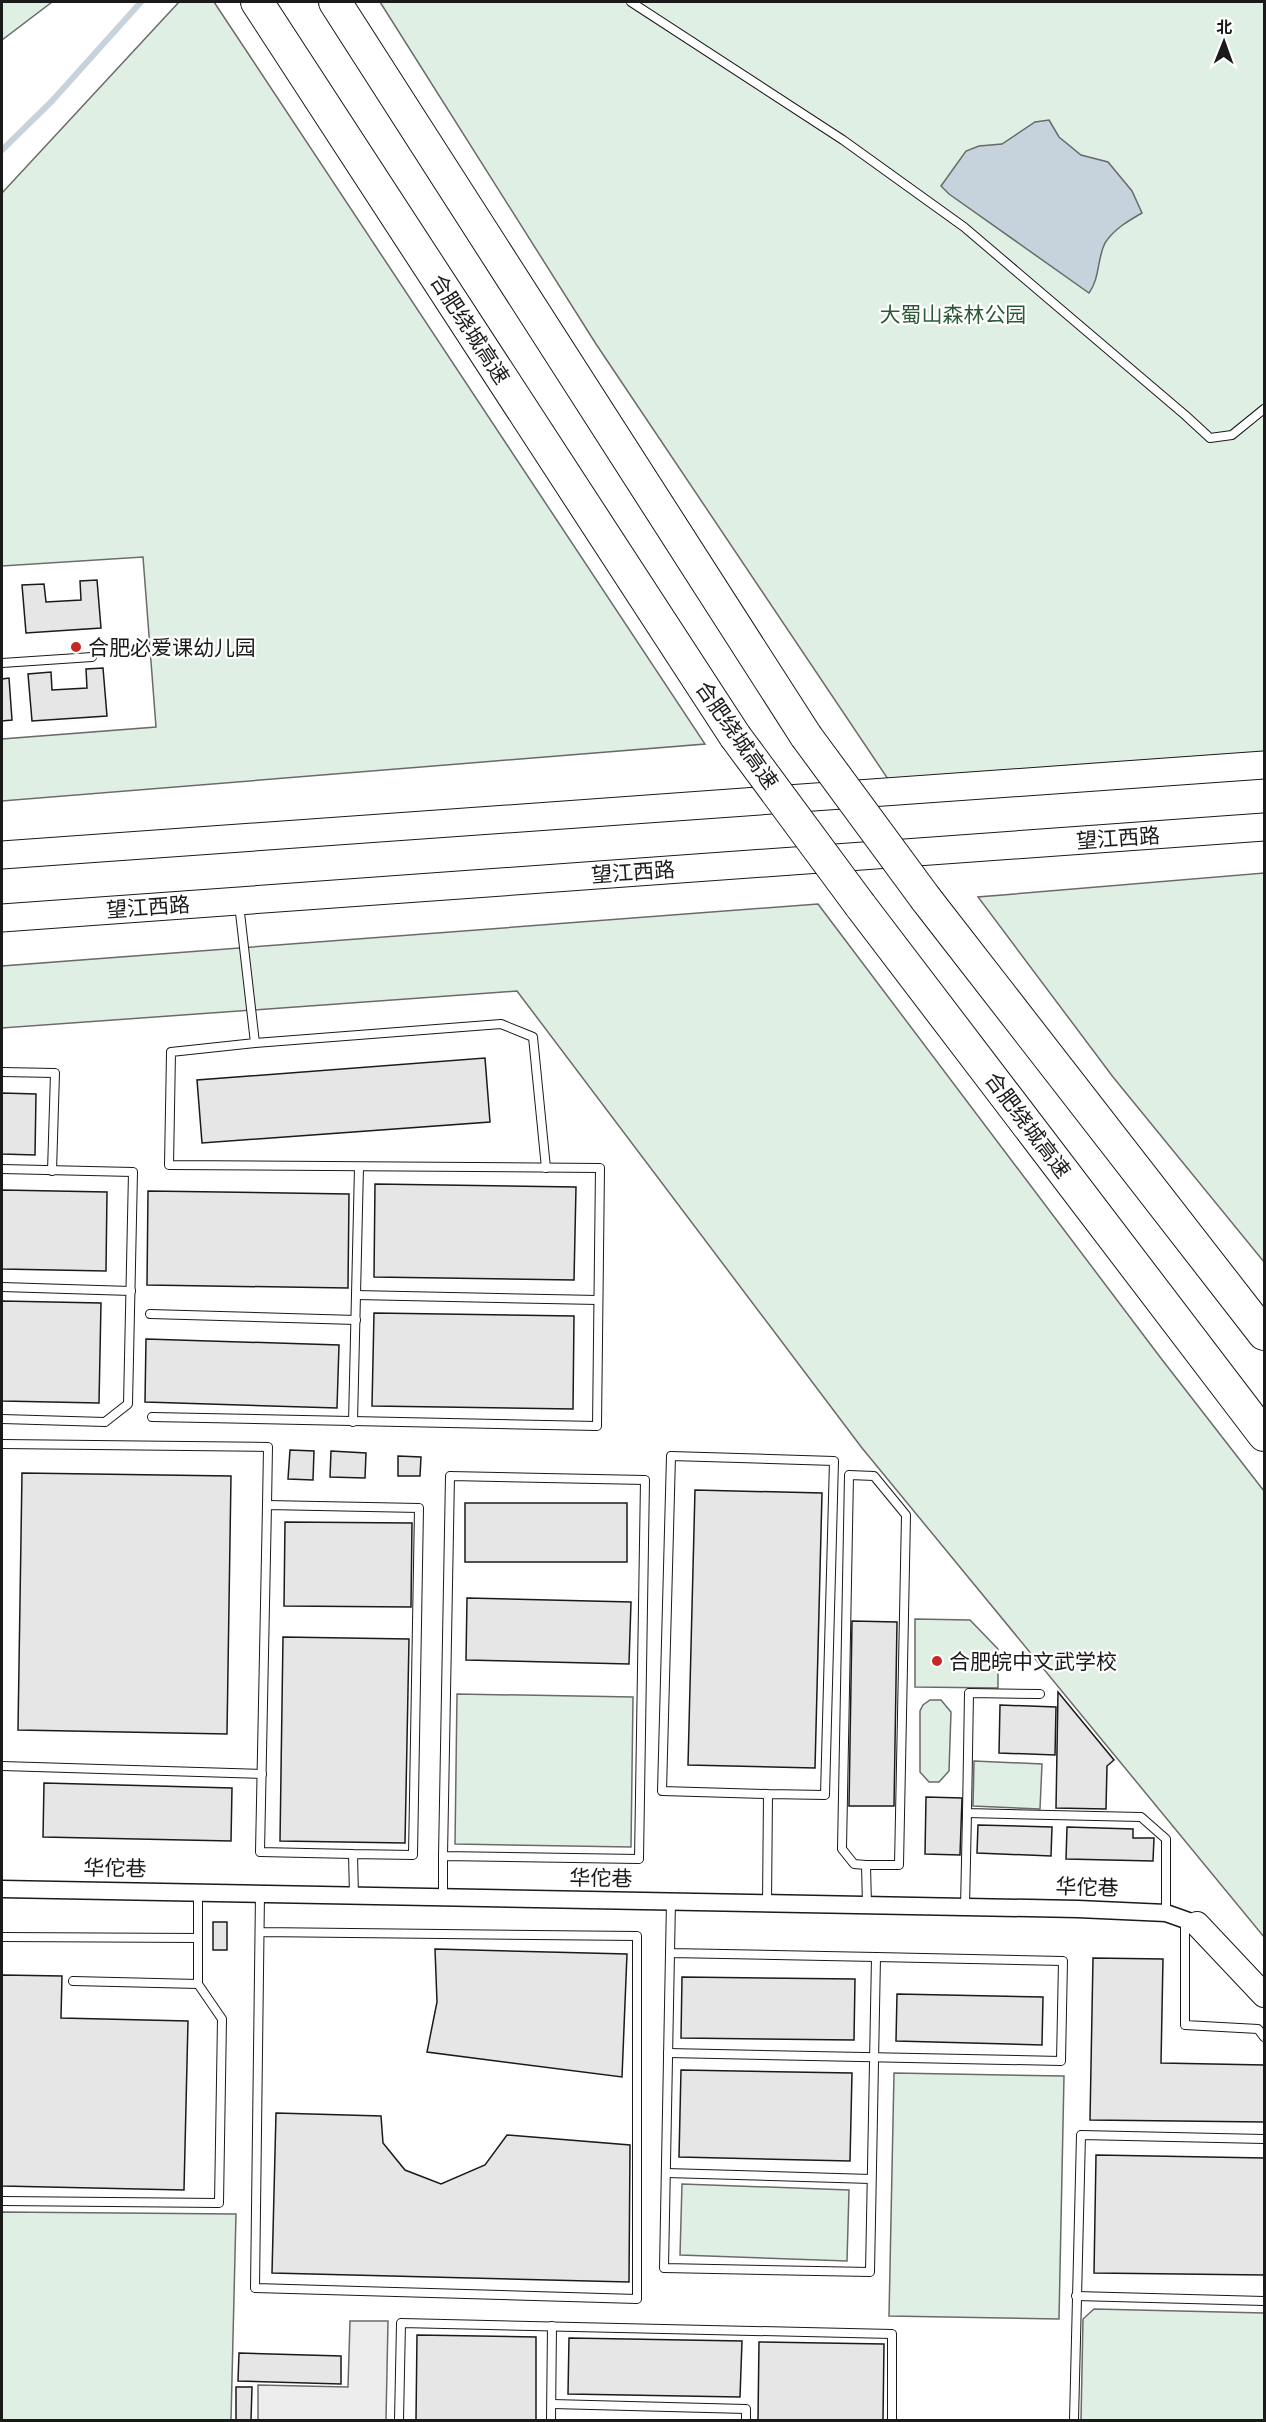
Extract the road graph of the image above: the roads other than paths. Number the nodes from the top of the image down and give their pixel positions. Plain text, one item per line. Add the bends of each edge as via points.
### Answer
1 (258, 2) edge
2 (335, 2) edge
3 (631, 2) edge
4 (1264, 409) edge
5 (92, 657) dead end
6 (2, 663) edge
7 (1264, 765) edge
8 (1264, 827) edge
9 (2, 855) edge
10 (239, 901) junction
11 (2, 918) edge
12 (255, 1043) junction
13 (2, 1072) edge
14 (359, 1167) junction
15 (546, 1168) junction
16 (2, 1169) edge
17 (52, 1170) junction
18 (2, 1287) edge
19 (131, 1292) junction
20 (356, 1295) junction
21 (598, 1300) junction
22 (150, 1314) dead end
23 (356, 1320) junction
24 (1264, 1334) edge
25 (152, 1417) dead end
26 (2, 1419) edge
27 (353, 1422) junction
28 (1264, 1436) edge
29 (2, 1444) edge
30 (267, 1505) junction
31 (1040, 1694) dead end
32 (2, 1766) edge
33 (262, 1774) junction
34 (768, 1794) junction
35 (967, 1812) junction
36 (353, 1854) junction
37 (443, 1856) junction
38 (866, 1865) junction
39 (2, 1889) edge
40 (198, 1893) junction
41 (260, 1894) junction
42 (354, 1896) junction
43 (442, 1897) junction
44 (671, 1901) junction
45 (767, 1903) junction
46 (867, 1905) junction
47 (965, 1907) junction
48 (1166, 1912) junction
49 (1191, 1922) junction
50 (260, 1932) junction
51 (2, 1937) edge
52 (198, 1938) junction
53 (670, 1953) junction
54 (876, 1957) junction
55 (73, 1981) dead end
56 (198, 1984) junction
57 (1264, 1995) edge
58 (1264, 2037) edge
59 (668, 2053) junction
60 (874, 2057) junction
61 (1264, 2139) edge
62 (666, 2173) junction
63 (871, 2179) junction
64 (2, 2201) edge
65 (1076, 2296) junction
66 (1264, 2301) edge
67 (552, 2326) junction
68 (552, 2404) junction
69 (399, 2421) edge
70 (551, 2421) edge
71 (746, 2421) edge
72 (892, 2421) edge
73 (1074, 2421) edge

1 - 28 highway, 合肥绕城高速, bridge via 735,736
2 - 24 highway, bridge via 806,736 926,899
3 - 4 lane via 843,140 964,227 1210,438 1232,435
5 - 6 lane
7 - 9 main road
8 - 10 main road, 望江西路
10 - 11 main road, 望江西路
10 - 12 lane
12 - 14 lane via 171,1052 169,1165
12 - 15 lane via 501,1024 533,1037
13 - 17 lane via 55,1073
14 - 15 lane
14 - 20 lane
15 - 21 lane via 600,1168
16 - 17 lane
17 - 19 lane via 133,1172
18 - 19 lane
19 - 26 lane via 128,1404 105,1422
20 - 21 lane
20 - 23 lane
21 - 27 lane via 597,1426
22 - 23 lane
23 - 27 lane
25 - 27 lane
29 - 30 lane via 268,1448
30 - 33 lane
30 - 36 lane via 419,1508 413,1855
31 - 35 lane via 969,1693
32 - 33 lane
33 - 36 lane via 260,1852
34 - 34 lane via 825,1795 834,1461 671,1456 662,1791
34 - 45 lane
35 - 47 lane
35 - 48 lane via 1141,1817 1166,1839
36 - 42 lane
37 - 37 lane via 450,1476 645,1480 639,1859
37 - 43 lane
38 - 38 lane via 899,1865 906,1515 874,1476 849,1475 842,1849 854,1864
38 - 46 lane
39 - 40 street, 华佗巷
40 - 41 street, 华佗巷
40 - 52 lane
41 - 42 street, 华佗巷
41 - 50 lane
42 - 43 street, 华佗巷
43 - 44 street, 华佗巷
44 - 45 street, 华佗巷
44 - 53 lane
45 - 46 street, 华佗巷
46 - 47 street, 华佗巷
47 - 48 street, 华佗巷
48 - 49 street, 华佗巷
49 - 57 street
49 - 58 lane via 1185,2025 1258,2029
50 - 50 lane via 255,2288 637,2299 637,1936
51 - 52 lane
52 - 56 lane
53 - 54 lane
53 - 59 lane
54 - 60 lane
54 - 60 lane via 1063,1961 1063,1972 1061,2061
55 - 56 lane
56 - 64 lane via 222,2019 219,2203
59 - 60 lane
59 - 62 lane
60 - 63 lane
61 - 65 lane via 1081,2136
62 - 63 lane
62 - 63 lane via 664,2268 870,2272
65 - 66 lane
65 - 73 lane
67 - 68 lane
67 - 69 lane via 401,2323
67 - 72 lane via 892,2334
68 - 70 lane
68 - 71 lane via 746,2409

